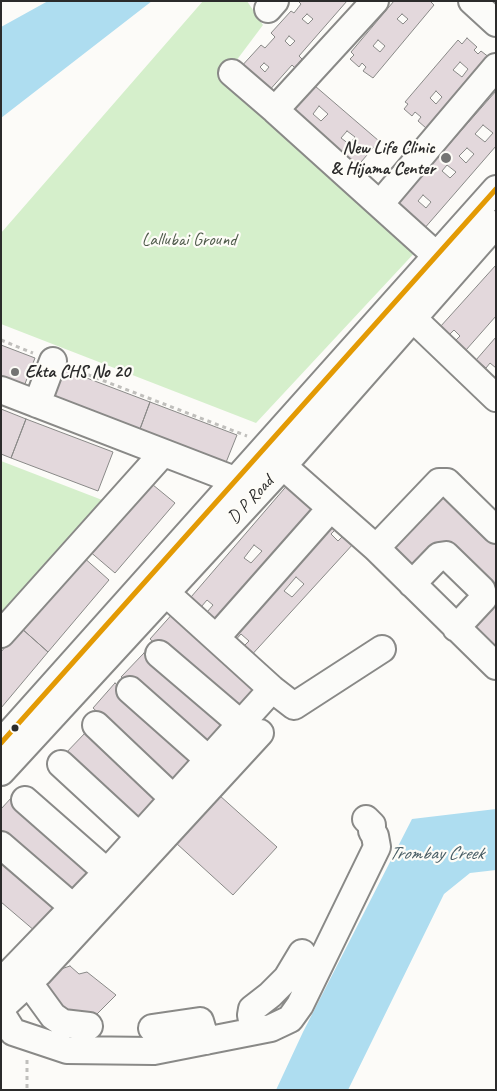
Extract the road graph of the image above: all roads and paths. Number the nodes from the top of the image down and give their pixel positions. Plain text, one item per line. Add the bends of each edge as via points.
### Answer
1 (375, 1) edge
2 (472, 1) edge
3 (496, 23) edge
4 (496, 68) edge
5 (232, 73) dead end
6 (275, 110) junction
7 (496, 189) edge
8 (380, 204) junction
9 (496, 224) edge
10 (445, 264) junction
11 (404, 310) junction
12 (1, 340) edge
13 (53, 361) junction
14 (1, 390) edge
15 (496, 398) edge
16 (37, 404) junction
17 (164, 453) junction
18 (276, 455) junction
19 (245, 489) junction
20 (330, 509) junction
21 (496, 530) edge
22 (376, 548) junction
23 (412, 584) junction
24 (166, 592) junction
25 (456, 628) junction
26 (1, 634) edge
27 (216, 638) junction
28 (382, 650) dead end
29 (160, 654) dead end
30 (496, 666) edge
31 (272, 689) junction
32 (130, 690) dead end
33 (96, 725) dead end
34 (250, 729) junction
35 (1, 743) edge
36 (209, 760) junction
37 (61, 764) dead end
38 (1, 772) edge
39 (174, 799) junction
40 (25, 800) dead end
41 (366, 819) dead end
42 (139, 836) junction
43 (1, 845) edge
44 (108, 872) junction
45 (74, 908) junction
46 (302, 953) dead end
47 (7, 995) edge
48 (90, 1026) dead end
49 (207, 1026) junction
50 (152, 1028) dead end
51 (254, 1031) junction
52 (24, 1037) junction
53 (27, 1090) edge

1 - 6 street
2 - 3 street
4 - 8 street
5 - 6 street
6 - 8 street
7 - 10 street, D P Road
8 - 10 street
9 - 10 street, D P Road
10 - 11 street, D P Road
11 - 15 street
11 - 18 street, D P Road
12 - 13 path
13 - 16 street
13 - 18 path
14 - 16 street
16 - 17 street
17 - 19 street
17 - 26 street
18 - 19 street, D P Road
18 - 20 street
19 - 24 street, D P Road
19 - 35 street, D P Road
20 - 22 street
20 - 27 street
21 - 22 street via 447,482 439,482
22 - 23 street
23 - 25 street
23 - 25 street via 439,556 446,555 482,590 483,599
24 - 27 street
24 - 38 street, D P Road
25 - 30 street
27 - 31 street
28 - 31 street via 297,706
29 - 34 street
31 - 34 street
32 - 36 street
33 - 39 street
34 - 36 street
34 - 47 street
36 - 39 street
37 - 42 street
39 - 42 street
40 - 44 street
41 - 51 street via 372,825 377,847 300,1005 290,1019 271,1028
42 - 44 street
43 - 45 street
44 - 45 street
45 - 47 street
46 - 51 street via 287,978 252,1009
47 - 48 street via 63,1023
47 - 52 street via 26,1026
49 - 50 street
49 - 51 street
49 - 52 street via 154,1051 68,1050
52 - 53 path

